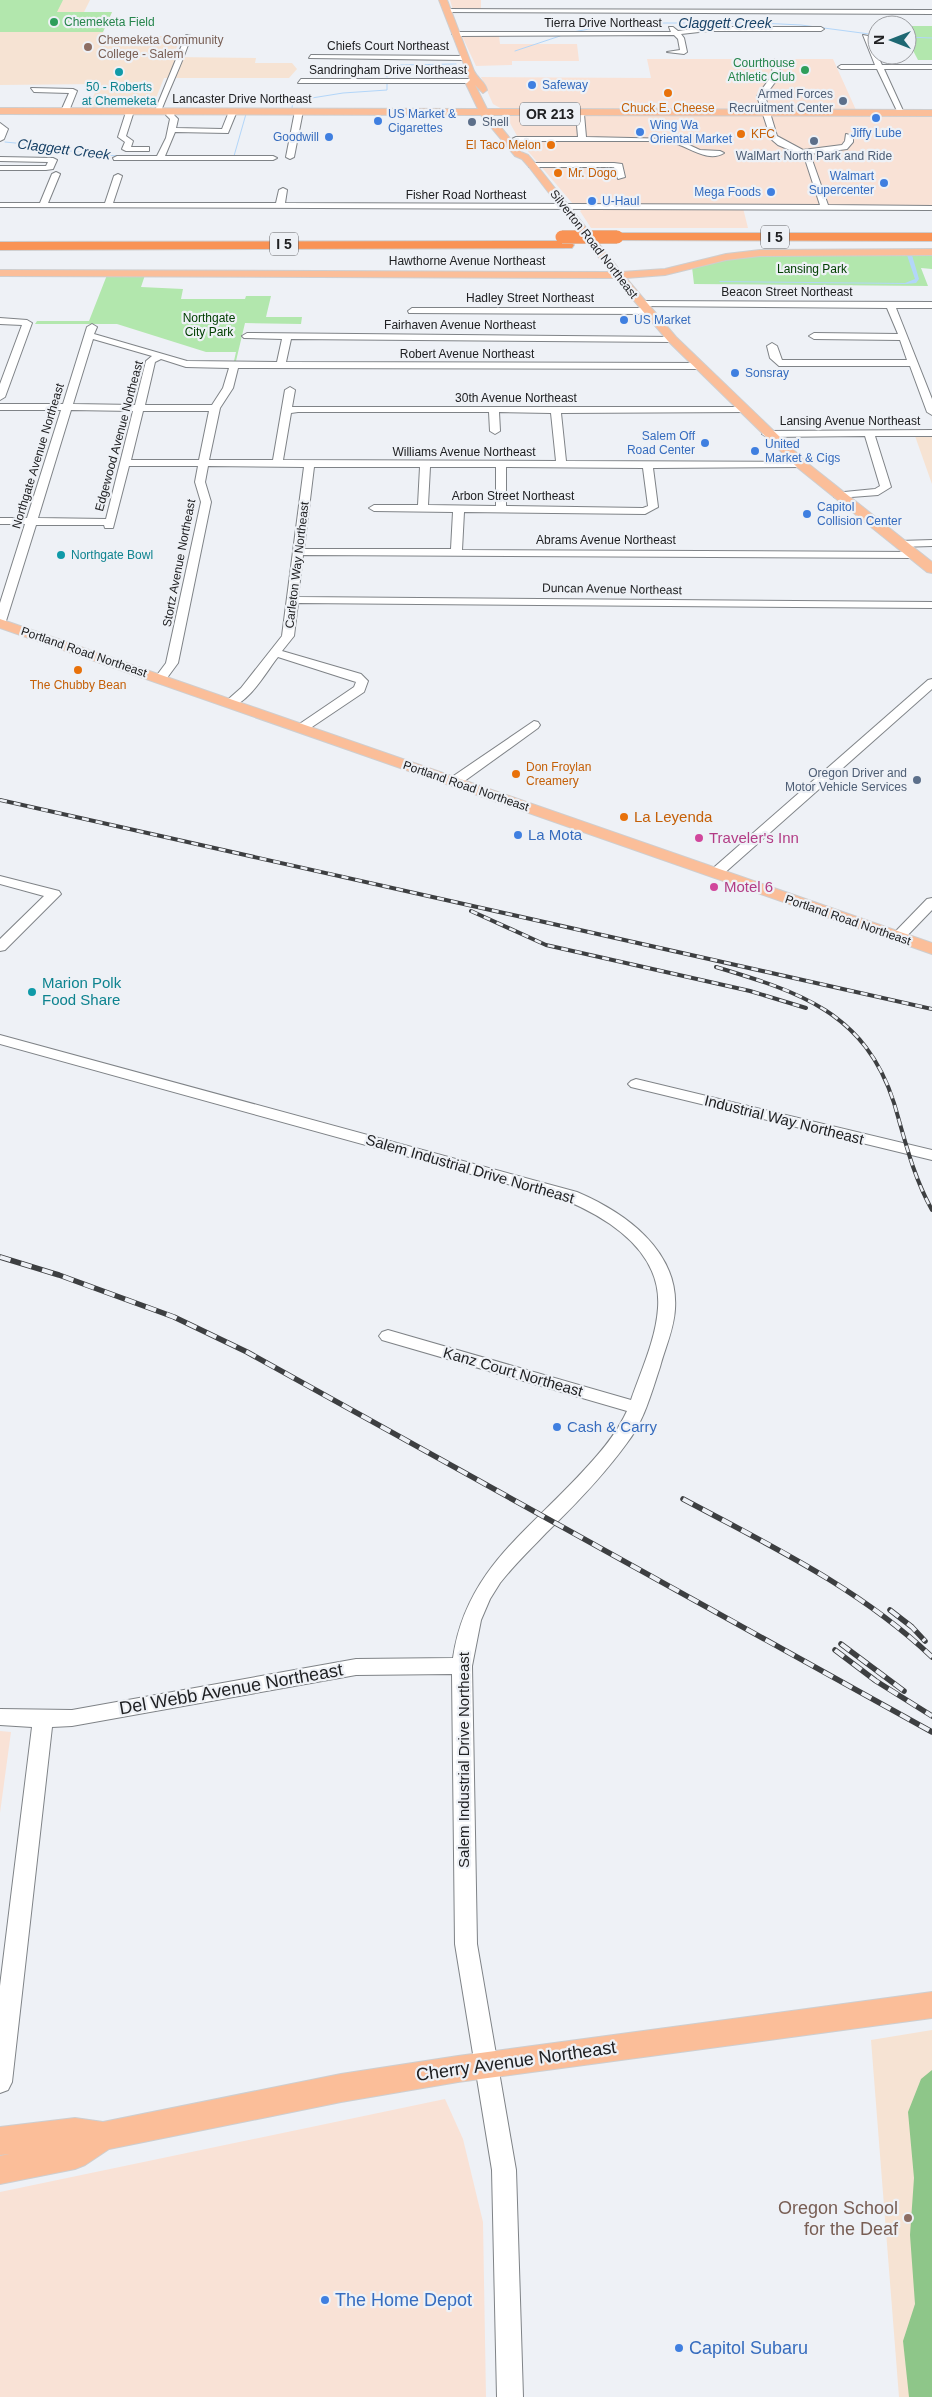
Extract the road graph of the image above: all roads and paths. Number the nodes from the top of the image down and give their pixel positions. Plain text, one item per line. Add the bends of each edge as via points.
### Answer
1 (443, 0) edge
2 (639, 0) edge
3 (690, 2) dead end
4 (791, 5) dead end
5 (758, 8) junction
6 (447, 10) junction
7 (641, 11) junction
8 (666, 11) junction
9 (692, 11) junction
10 (769, 11) junction
11 (932, 12) edge
12 (796, 20) dead end
13 (821, 29) dead end
14 (455, 34) junction
15 (675, 34) junction
16 (188, 36) dead end
17 (865, 36) dead end
18 (670, 52) dead end
19 (311, 57) dead end
20 (465, 58) junction
21 (774, 61) dead end
22 (841, 67) dead end
23 (880, 67) junction
24 (932, 67) edge
25 (474, 81) junction
26 (299, 89) dead end
27 (34, 90) dead end
28 (0, 111) edge
29 (65, 111) junction
30 (130, 111) junction
31 (157, 111) junction
32 (171, 111) junction
33 (233, 111) junction
34 (299, 111) junction
35 (608, 111) junction
36 (490, 112) junction
37 (631, 113) junction
38 (767, 113) junction
39 (902, 113) junction
40 (932, 113) edge
41 (580, 114) junction
42 (0, 126) edge
43 (172, 130) junction
44 (849, 136) dead end
45 (0, 139) edge
46 (516, 139) junction
47 (582, 139) junction
48 (164, 148) junction
49 (179, 148) dead end
50 (804, 152) junction
51 (720, 153) dead end
52 (290, 157) dead end
53 (118, 158) dead end
54 (160, 158) junction
55 (273, 158) dead end
56 (0, 159) edge
57 (528, 161) junction
58 (0, 168) edge
59 (118, 176) dead end
60 (28, 177) dead end
61 (621, 177) dead end
62 (283, 190) dead end
63 (0, 205) edge
64 (43, 205) junction
65 (108, 205) junction
66 (280, 206) junction
67 (565, 207) junction
68 (825, 207) junction
69 (836, 208) junction
70 (929, 208) edge
71 (840, 220) dead end
72 (932, 220) edge
73 (932, 237) edge
74 (0, 239) edge
75 (565, 241) junction
76 (620, 241) junction
77 (932, 244) edge
78 (0, 246) edge
79 (932, 252) edge
80 (0, 272) edge
81 (618, 275) junction
82 (891, 305) junction
83 (932, 305) edge
84 (645, 308) junction
85 (412, 311) dead end
86 (0, 321) edge
87 (91, 331) joint
88 (247, 336) dead end
89 (814, 336) dead end
90 (286, 337) junction
91 (902, 337) junction
92 (672, 339) junction
93 (772, 346) dead end
94 (159, 356) junction
95 (912, 363) junction
96 (234, 366) junction
97 (281, 366) junction
98 (700, 366) junction
99 (290, 390) dead end
100 (0, 397) edge
101 (0, 407) edge
102 (67, 407) junction
103 (138, 408) junction
104 (215, 408) junction
105 (494, 410) junction
106 (556, 410) junction
107 (744, 410) junction
108 (287, 411) junction
109 (932, 412) edge
110 (495, 430) dead end
111 (869, 433) junction
112 (932, 433) edge
113 (767, 434) junction
114 (125, 463) junction
115 (203, 464) junction
116 (277, 464) junction
117 (309, 464) junction
118 (425, 465) junction
119 (501, 465) junction
120 (561, 465) junction
121 (802, 465) junction
122 (648, 466) junction
123 (838, 496) junction
124 (374, 508) dead end
125 (423, 508) junction
126 (459, 508) junction
127 (502, 509) junction
128 (0, 521) edge
129 (32, 521) junction
130 (932, 543) edge
131 (899, 544) junction
132 (299, 552) junction
133 (456, 553) junction
134 (913, 555) junction
135 (932, 569) edge
136 (292, 600) junction
137 (932, 605) edge
138 (0, 622) edge
139 (37, 636) junction
140 (0, 637) edge
141 (277, 653) junction
142 (160, 679) junction
143 (932, 683) edge
144 (230, 704) junction
145 (534, 725) dead end
146 (302, 728) junction
147 (454, 782) junction
148 (716, 873) junction
149 (0, 880) edge
150 (932, 902) edge
151 (898, 937) junction
152 (0, 947) edge
153 (932, 949) edge
154 (0, 1039) edge
155 (636, 1084) dead end
156 (932, 1155) edge
157 (388, 1336) dead end
158 (638, 1408) junction
159 (462, 1666) junction
160 (0, 1717) edge
161 (43, 1719) junction
162 (932, 2004) edge
163 (488, 2065) junction
164 (0, 2082) edge
165 (103, 2136) junction
166 (0, 2141) edge
167 (0, 2170) edge
168 (510, 2397) edge

1 - 6 main road, Silverton Road Northeast
2 - 7 street
3 - 9 street
4 - 5 street
5 - 9 street
5 - 10 street
6 - 7 street via 602,14
6 - 14 main road, Silverton Road Northeast
7 - 8 street
8 - 9 street
8 - 15 street
10 - 11 street via 812,8
10 - 12 street via 773,18
13 - 15 street, Tierra Drive Northeast via 704,29
14 - 15 street, Tierra Drive Northeast
14 - 20 main road, Silverton Road Northeast via 456,48
15 - 18 street via 681,38 684,52
16 - 31 street
17 - 23 street
19 - 20 street, Chiefs Court Northeast
20 - 25 main road, Silverton Road Northeast
21 - 38 street via 777,74 761,96
22 - 23 street
23 - 24 street
23 - 39 street
25 - 26 street, Sandringham Drive Northeast via 301,77
25 - 36 main road, Silverton Road Northeast via 470,84
27 - 29 street via 73,91
28 - 29 main road, Lancaster Drive Northeast
29 - 30 main road, Lancaster Drive Northeast
30 - 31 main road, Lancaster Drive Northeast
30 - 48 street via 122,137 129,141 126,148
31 - 32 main road, Lancaster Drive Northeast
32 - 33 main road, Lancaster Drive Northeast
32 - 43 street via 174,119
33 - 34 main road, Lancaster Drive Northeast
33 - 43 street via 225,131
34 - 36 main road, Lancaster Drive Northeast
34 - 52 street via 289,148
35 - 36 main road, Lancaster Drive Northeast / OR 213
35 - 37 main road, Lancaster Drive Northeast / OR 213
35 - 41 main road
36 - 41 main road, Lancaster Drive Northeast / OR 213
36 - 46 main road, Silverton Road Northeast
36 - 57 main road, Silverton Road Northeast via 518,154
37 - 38 main road, Lancaster Drive Northeast / OR 213
37 - 41 main road, Lancaster Drive Northeast / OR 213
38 - 39 main road, Lancaster Drive Northeast / OR 213
38 - 50 street via 776,139
39 - 40 main road, Lancaster Drive Northeast / OR 213
41 - 47 street
42 - 45 street via 4,129
43 - 48 street
44 - 50 street via 849,142 844,146
46 - 47 street
46 - 57 main road, Silverton Road Northeast via 528,154
47 - 51 street via 676,140 691,150
48 - 49 street
48 - 54 street
50 - 68 street
53 - 54 street
54 - 55 street
56 - 58 street via 52,160 50,167 46,168
57 - 61 street via 614,165 619,166
57 - 67 main road, Silverton Road Northeast
59 - 65 street
60 - 64 street via 56,176
62 - 66 street
63 - 64 street, Fisher Road Northeast
64 - 65 street, Fisher Road Northeast
65 - 66 street, Fisher Road Northeast
66 - 67 street, Fisher Road Northeast
67 - 68 street, Fisher Road Northeast
67 - 81 main road, Silverton Road Northeast
68 - 69 street, Fisher Road Northeast
69 - 70 street, Fisher Road Northeast
69 - 71 street
70 - 72 street
73 - 76 highway, I 5
74 - 75 highway, I 5
75 - 76 highway, I 5
75 - 78 highway, I 5
76 - 77 highway, I 5
79 - 81 main road, Hawthorne Avenue Northeast via 760,252 671,270
80 - 81 main road, Hawthorne Avenue Northeast
81 - 84 main road, Silverton Road Northeast
82 - 83 street, Beacon Street Northeast
82 - 84 street, Beacon Street Northeast
82 - 91 street
84 - 85 street, Hadley Street Northeast
84 - 92 main road, Silverton Road Northeast
86 - 100 street via 26,322
87 - 94 street, Robert Avenue Northeast
87 - 102 street, Northgate Avenue Northeast
88 - 90 street, Fairhaven Avenue Northeast
89 - 91 street
90 - 92 street, Fairhaven Avenue Northeast
90 - 97 street
91 - 95 street
92 - 98 main road, Silverton Road Northeast
93 - 95 street via 778,362
94 - 96 street, Robert Avenue Northeast via 192,365
94 - 103 street, Edgewood Avenue Northeast via 152,360
95 - 109 street
96 - 97 street, Robert Avenue Northeast
96 - 104 street, Stortz Avenue Northeast via 228,388
97 - 98 street, Robert Avenue Northeast
98 - 107 main road, Silverton Road Northeast
99 - 108 street
101 - 102 street
102 - 103 street
102 - 129 street, Northgate Avenue Northeast
103 - 104 street
103 - 114 street, Edgewood Avenue Northeast
104 - 115 street, Stortz Avenue Northeast
105 - 106 street, 30th Avenue Northeast
105 - 108 street, 30th Avenue Northeast via 429,413
105 - 110 street
106 - 107 street, 30th Avenue Northeast
106 - 120 street
107 - 113 main road, Silverton Road Northeast
108 - 116 street
111 - 112 street, Lansing Avenue Northeast
111 - 113 street, Lansing Avenue Northeast
111 - 123 street via 886,487 878,492
113 - 121 main road, Silverton Road Northeast
114 - 115 street, Williams Avenue Northeast
114 - 129 street, Edgewood Avenue Northeast via 110,524
115 - 116 street, Williams Avenue Northeast
115 - 142 street, Stortz Avenue Northeast via 200,482 206,502 172,663
116 - 117 street, Williams Avenue Northeast
117 - 118 street, Williams Avenue Northeast
117 - 132 street, Carleton Way Northeast
118 - 119 street, Williams Avenue Northeast
118 - 125 street
119 - 120 street, Williams Avenue Northeast
119 - 127 street
120 - 122 street, Williams Avenue Northeast
121 - 122 street, Williams Avenue Northeast
121 - 123 main road, Silverton Road Northeast
122 - 127 street, Arbon Street Northeast via 651,509
123 - 131 main road, Silverton Road Northeast
124 - 125 street, Arbon Street Northeast
125 - 126 street, Arbon Street Northeast
126 - 127 street, Arbon Street Northeast
126 - 133 street
128 - 129 street
129 - 138 street, Northgate Avenue Northeast
130 - 131 street
131 - 134 main road, Silverton Road Northeast
132 - 133 street, Abrams Avenue Northeast
132 - 136 street, Carleton Way Northeast
133 - 134 street, Abrams Avenue Northeast
134 - 135 main road, Silverton Road Northeast
136 - 137 street, Duncan Avenue Northeast
136 - 141 street, Carleton Way Northeast via 288,636
138 - 139 main road, Portland Road Northeast
139 - 140 main road
139 - 142 main road, Portland Road Northeast
141 - 144 street, Carleton Way Northeast
141 - 146 street via 357,677 362,682 360,689
142 - 144 main road, Portland Road Northeast
143 - 148 street
144 - 146 main road, Portland Road Northeast
145 - 147 street
146 - 147 main road, Portland Road Northeast
147 - 148 main road, Portland Road Northeast
148 - 151 main road, Portland Road Northeast
149 - 152 street via 54,894
150 - 151 street
151 - 153 main road, Portland Road Northeast
154 - 158 street, Salem Industrial Drive Northeast via 559,1192 601,1210 642,1242 652,1255 665,1285 666,1316
155 - 156 street, Industrial Way Northeast
157 - 158 street, Kanz Court Northeast
158 - 159 street, Salem Industrial Drive Northeast via 629,1427 608,1454 492,1579 473,1614
159 - 161 street, Del Webb Avenue Northeast via 356,1667 72,1718
159 - 163 street, Salem Industrial Drive Northeast via 466,1944
160 - 161 street, Del Webb Avenue Northeast
161 - 164 street
162 - 163 main road, Cherry Avenue Northeast
163 - 165 main road, Cherry Avenue Northeast via 341,2088
163 - 168 street via 506,2194
165 - 166 main road, Cherry Avenue Northeast via 75,2132
165 - 167 main road, Cherry Avenue Northeast via 75,2154

